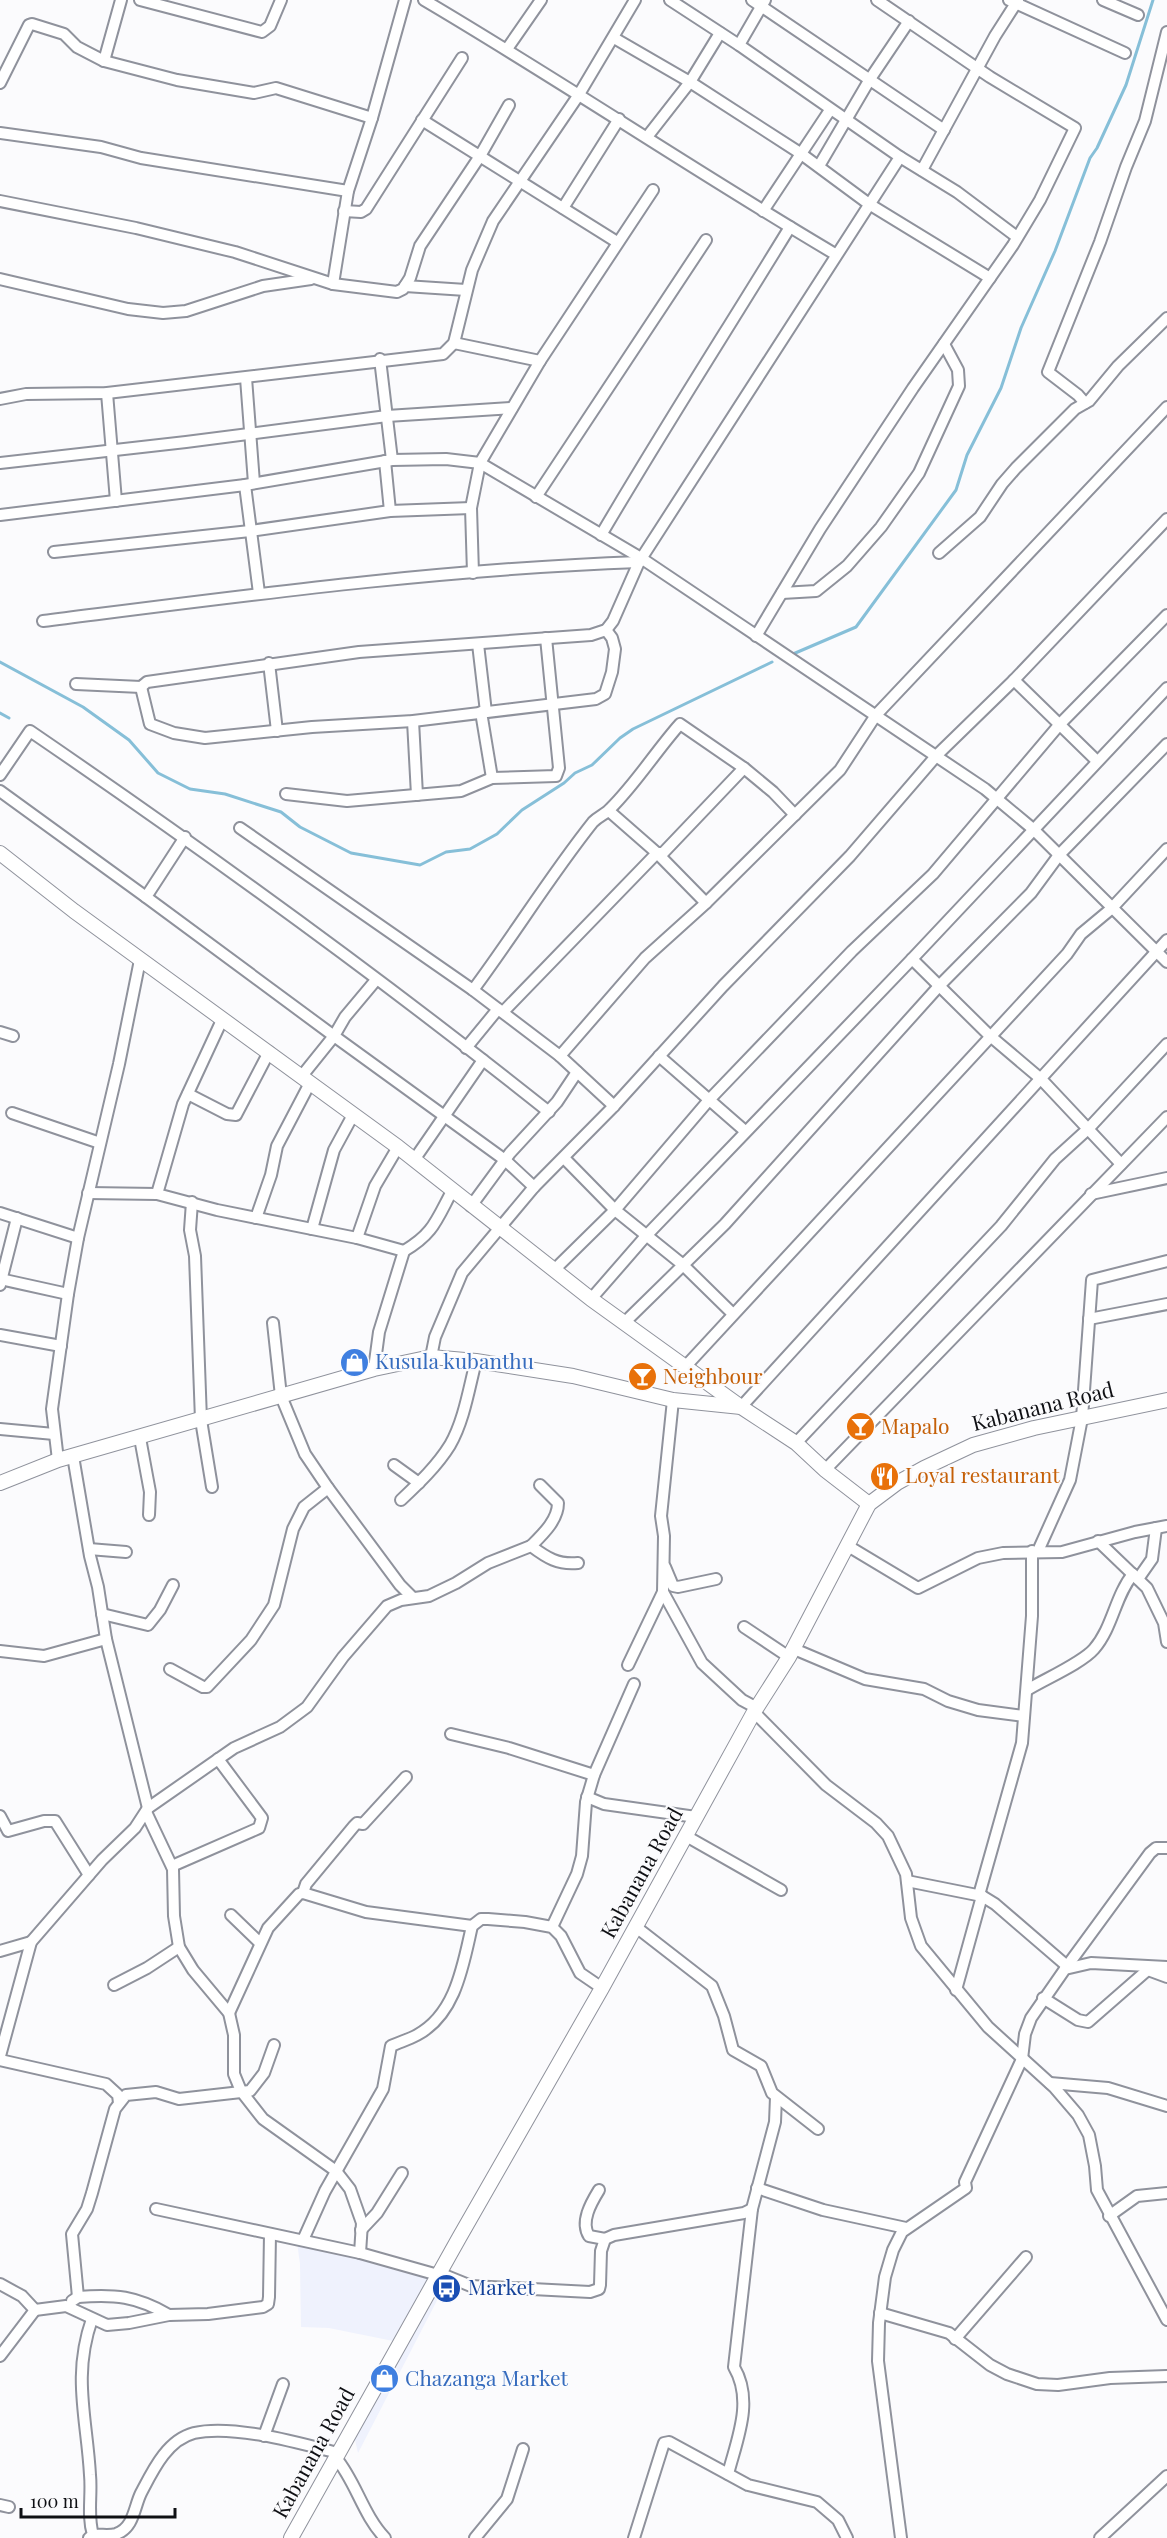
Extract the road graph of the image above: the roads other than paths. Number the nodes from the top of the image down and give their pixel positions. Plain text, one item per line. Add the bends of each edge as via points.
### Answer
1 (121, 0) edge
2 (140, 0) edge
3 (281, 0) edge
4 (405, 0) edge
5 (424, 0) edge
6 (541, 0) edge
7 (635, 0) edge
8 (670, 0) edge
9 (877, 0) edge
10 (1102, 0) edge
11 (1014, 1) edge
12 (759, 2) edge
13 (1138, 15) dead end
14 (909, 21) junction
15 (1167, 32) edge
16 (720, 33) junction
17 (614, 38) junction
18 (739, 45) junction
19 (507, 49) junction
20 (1125, 53) dead end
21 (462, 58) dead end
22 (104, 61) junction
23 (978, 68) junction
24 (870, 80) junction
25 (690, 82) junction
26 (0, 83) edge
27 (578, 96) junction
28 (509, 105) dead end
29 (830, 110) junction
30 (372, 118) junction
31 (619, 119) junction
32 (422, 120) junction
33 (846, 120) junction
34 (944, 130) junction
35 (0, 133) edge
36 (647, 137) junction
37 (800, 153) junction
38 (480, 156) junction
39 (900, 157) junction
40 (819, 166) junction
41 (922, 170) junction
42 (522, 180) junction
43 (653, 190) dead end
44 (348, 191) junction
45 (0, 201) edge
46 (869, 204) junction
47 (563, 208) junction
48 (344, 211) junction
49 (763, 211) junction
50 (790, 227) junction
51 (1017, 237) junction
52 (706, 240) dead end
53 (617, 242) junction
54 (835, 254) junction
55 (990, 278) junction
56 (0, 279) edge
57 (314, 279) junction
58 (333, 284) junction
59 (405, 286) junction
60 (466, 290) junction
61 (1167, 318) edge
62 (454, 343) junction
63 (944, 344) junction
64 (380, 359) junction
65 (540, 361) junction
66 (246, 378) junction
67 (107, 393) junction
68 (0, 399) edge
69 (1084, 404) junction
70 (1167, 407) edge
71 (512, 408) junction
72 (387, 416) junction
73 (251, 434) junction
74 (110, 450) junction
75 (388, 460) junction
76 (480, 462) junction
77 (0, 463) edge
78 (250, 484) junction
79 (536, 497) junction
80 (116, 501) junction
81 (471, 508) junction
82 (390, 510) junction
83 (0, 515) edge
84 (1167, 519) edge
85 (250, 531) junction
86 (601, 535) junction
87 (54, 552) dead end
88 (939, 553) dead end
89 (640, 560) junction
90 (473, 573) junction
91 (259, 593) junction
92 (782, 593) junction
93 (1167, 615) edge
94 (43, 621) dead end
95 (606, 630) junction
96 (756, 636) junction
97 (546, 638) junction
98 (478, 644) junction
99 (269, 663) junction
100 (1014, 680) junction
101 (76, 684) dead end
102 (141, 687) junction
103 (1167, 688) edge
104 (552, 706) junction
105 (483, 712) junction
106 (876, 715) junction
107 (413, 721) junction
108 (1060, 724) junction
109 (277, 731) junction
110 (1167, 744) edge
111 (938, 755) junction
112 (1097, 761) junction
113 (744, 768) junction
114 (0, 775) edge
115 (492, 778) junction
116 (0, 791) edge
117 (286, 794) dead end
118 (417, 795) junction
119 (997, 799) junction
120 (609, 812) junction
121 (795, 815) junction
122 (240, 828) dead end
123 (1033, 830) junction
124 (185, 837) junction
125 (1167, 849) edge
126 (657, 852) junction
127 (0, 853) edge
128 (1059, 855) junction
129 (146, 897) junction
130 (706, 903) junction
131 (1111, 909) junction
132 (1167, 940) edge
133 (1156, 951) junction
134 (912, 959) junction
135 (140, 960) junction
136 (1167, 962) edge
137 (376, 980) junction
138 (940, 986) junction
139 (473, 990) junction
140 (500, 1011) junction
141 (222, 1020) junction
142 (0, 1032) edge
143 (989, 1035) junction
144 (13, 1036) dead end
145 (334, 1036) junction
146 (1167, 1044) edge
147 (466, 1048) junction
148 (269, 1052) junction
149 (560, 1056) junction
150 (659, 1056) junction
151 (483, 1060) junction
152 (577, 1072) junction
153 (1041, 1079) junction
154 (306, 1080) junction
155 (188, 1094) junction
156 (709, 1100) junction
157 (614, 1106) junction
158 (549, 1112) junction
159 (12, 1113) dead end
160 (353, 1115) junction
161 (444, 1116) junction
162 (1167, 1117) edge
163 (1089, 1128) junction
164 (745, 1131) junction
165 (100, 1143) junction
166 (398, 1147) junction
167 (564, 1158) junction
168 (414, 1160) junction
169 (505, 1160) junction
170 (1122, 1164) junction
171 (1167, 1178) edge
172 (534, 1187) junction
173 (452, 1191) junction
174 (88, 1193) junction
175 (157, 1194) junction
176 (1091, 1194) junction
177 (192, 1202) junction
178 (471, 1206) junction
179 (615, 1210) junction
180 (0, 1213) edge
181 (17, 1218) junction
182 (256, 1218) junction
183 (500, 1228) junction
184 (312, 1230) junction
185 (645, 1237) junction
186 (78, 1238) junction
187 (357, 1238) junction
188 (404, 1251) junction
189 (1167, 1261) edge
190 (682, 1264) junction
191 (554, 1269) junction
192 (0, 1281) edge
193 (68, 1294) junction
194 (591, 1299) junction
195 (1167, 1304) edge
196 (733, 1314) junction
197 (1089, 1319) junction
198 (273, 1323) dead end
199 (624, 1323) junction
200 (0, 1335) edge
201 (61, 1346) junction
202 (431, 1357) junction
203 (476, 1361) junction
204 (685, 1367) junction
205 (374, 1369) junction
206 (281, 1396) junction
207 (672, 1400) junction
208 (1167, 1400) edge
209 (741, 1407) junction
210 (1082, 1418) junction
211 (201, 1420) junction
212 (0, 1429) edge
213 (54, 1434) junction
214 (140, 1438) junction
215 (796, 1443) junction
216 (73, 1456) junction
217 (58, 1460) junction
218 (394, 1465) dead end
219 (825, 1470) junction
220 (0, 1483) edge
221 (419, 1483) junction
222 (540, 1485) dead end
223 (212, 1487) dead end
224 (328, 1488) junction
225 (401, 1500) dead end
226 (869, 1504) junction
227 (149, 1515) dead end
228 (1161, 1527) edge
229 (1098, 1541) junction
230 (531, 1546) junction
231 (848, 1546) junction
232 (89, 1549) junction
233 (1035, 1551) junction
234 (126, 1552) dead end
235 (578, 1563) dead end
236 (665, 1568) junction
237 (1136, 1577) junction
238 (716, 1579) dead end
239 (173, 1585) dead end
240 (663, 1592) junction
241 (413, 1598) junction
242 (102, 1614) junction
243 (744, 1627) dead end
244 (106, 1639) junction
245 (1167, 1642) edge
246 (0, 1651) edge
247 (791, 1653) junction
248 (628, 1665) dead end
249 (170, 1669) dead end
250 (634, 1684) dead end
251 (1027, 1690) junction
252 (755, 1710) junction
253 (1024, 1716) junction
254 (451, 1734) dead end
255 (218, 1759) junction
256 (594, 1775) junction
257 (406, 1777) dead end
258 (587, 1797) junction
259 (147, 1810) junction
260 (0, 1816) edge
261 (696, 1817) junction
262 (4, 1833) edge
263 (686, 1836) junction
264 (1167, 1848) edge
265 (172, 1866) junction
266 (89, 1875) junction
267 (907, 1881) junction
268 (781, 1890) dead end
269 (303, 1893) junction
270 (981, 1896) junction
271 (231, 1915) dead end
272 (472, 1926) junction
273 (552, 1927) junction
274 (636, 1927) junction
275 (31, 1942) junction
276 (260, 1943) junction
277 (179, 1947) junction
278 (0, 1951) edge
279 (1167, 1967) edge
280 (1066, 1968) junction
281 (1149, 1968) junction
282 (1167, 1977) edge
283 (114, 1985) dead end
284 (603, 1988) junction
285 (956, 1989) junction
286 (1043, 1998) junction
287 (229, 2013) junction
288 (274, 2045) dead end
289 (0, 2058) edge
290 (1022, 2059) junction
291 (1050, 2083) junction
292 (241, 2091) junction
293 (776, 2097) junction
294 (119, 2103) junction
295 (1167, 2106) edge
296 (818, 2128) dead end
297 (336, 2172) junction
298 (402, 2173) dead end
299 (757, 2188) junction
300 (598, 2190) dead end
301 (1167, 2193) edge
302 (156, 2209) dead end
303 (752, 2210) junction
304 (1109, 2216) junction
305 (906, 2228) junction
306 (361, 2230) junction
307 (270, 2234) junction
308 (605, 2239) junction
309 (303, 2240) junction
310 (360, 2253) junction
311 (1026, 2257) dead end
312 (439, 2274) junction
313 (0, 2284) edge
314 (78, 2297) junction
315 (66, 2306) junction
316 (35, 2310) junction
317 (880, 2313) junction
318 (169, 2314) junction
319 (92, 2319) junction
320 (1167, 2320) edge
321 (955, 2339) junction
322 (0, 2356) edge
323 (1167, 2376) edge
324 (283, 2384) dead end
325 (264, 2436) junction
326 (523, 2449) dead end
327 (337, 2455) junction
328 (728, 2474) junction
329 (1167, 2476) edge
330 (91, 2536) edge
331 (291, 2538) edge
332 (385, 2538) edge
333 (475, 2538) edge
334 (634, 2538) edge
335 (847, 2538) edge
336 (901, 2538) edge
337 (1100, 2538) edge

1 - 22 street
2 - 3 street via 262,32 270,26
4 - 30 street
5 - 19 street
6 - 19 street
7 - 17 street
8 - 16 street
9 - 14 street
10 - 13 street
11 - 20 street
11 - 23 street
12 - 18 street
12 - 24 street
14 - 23 street
14 - 24 street
15 - 69 street via 1145,121 1048,372
16 - 18 street
16 - 25 street
17 - 25 street
17 - 27 street
18 - 29 street
19 - 27 street
21 - 32 street
22 - 26 street via 77,47 64,34 32,24
22 - 30 street via 177,80 254,93 276,88
23 - 34 street
23 - 51 street via 1075,129
24 - 33 street
24 - 34 street
25 - 36 street
25 - 37 street
27 - 31 street
27 - 42 street
28 - 38 street
29 - 33 street
29 - 37 street
30 - 44 street
31 - 36 street
31 - 47 street
32 - 38 street
32 - 48 street via 366,209
33 - 39 street
33 - 40 street
34 - 41 street
35 - 44 street
36 - 49 street
37 - 40 street
37 - 49 street
38 - 42 street
38 - 59 street via 420,246
39 - 41 street
39 - 46 street
40 - 46 street
41 - 51 street
42 - 47 street
42 - 60 street via 493,221
43 - 53 street
44 - 48 street
45 - 57 street via 235,252
46 - 54 street
46 - 55 street
47 - 53 street
48 - 58 street
49 - 50 street
50 - 54 street
50 - 86 street
51 - 55 street
52 - 79 street
53 - 65 street
54 - 89 street
55 - 63 street
56 - 57 street via 128,309 163,313 197,308 263,286
57 - 58 street
58 - 59 street via 398,292
59 - 60 street
60 - 62 street
61 - 69 street
62 - 64 street via 443,354
62 - 65 street
63 - 92 street via 820,529
63 - 92 street via 958,370 959,386 919,473 847,566 816,591
64 - 66 street
64 - 72 street
65 - 71 street
66 - 67 street
66 - 73 street
67 - 68 street via 26,394
67 - 74 street
69 - 88 street via 1016,468 980,517
70 - 106 street
71 - 72 street
71 - 76 street
72 - 73 street
72 - 75 street
73 - 74 street
73 - 78 street
74 - 77 street
74 - 80 street
75 - 76 street
75 - 78 street
75 - 82 street
76 - 79 street
76 - 81 street
78 - 80 street
78 - 85 street
79 - 86 street
80 - 83 street
81 - 82 street
81 - 90 street
82 - 85 street
84 - 100 street
85 - 87 street
85 - 91 street
86 - 89 street
89 - 90 street
89 - 95 street
89 - 96 street
90 - 91 street
91 - 94 street
92 - 96 street
93 - 108 street
95 - 97 street
95 - 104 street via 615,649 609,687 596,699
96 - 106 street
97 - 98 street
97 - 104 street
98 - 99 street
98 - 105 street
99 - 102 street via 147,682
99 - 109 street
100 - 108 street
100 - 111 street
101 - 102 street
102 - 109 street via 150,723 174,733 205,738
103 - 112 street
104 - 105 street
104 - 115 street via 559,768 556,776
105 - 107 street
105 - 115 street
106 - 111 street
106 - 121 street via 840,770
107 - 109 street
107 - 118 street
108 - 112 street
108 - 119 street
110 - 128 street
111 - 119 street
111 - 150 street via 850,856
112 - 123 street
113 - 120 street via 680,724
113 - 121 street
113 - 126 street via 663,853
114 - 124 street via 30,731
115 - 118 street via 461,791
116 - 129 street
117 - 118 street via 347,801
119 - 123 street
119 - 156 street via 933,874 852,951
120 - 126 street
120 - 139 street via 599,815 554,872
121 - 130 street
122 - 139 street
123 - 128 street
123 - 134 street
124 - 129 street
124 - 137 street
125 - 131 street
126 - 130 street
126 - 140 street
127 - 135 street
128 - 131 street
128 - 138 street via 1031,893
129 - 145 street
130 - 149 street via 645,958
131 - 133 street
131 - 143 street via 1082,934
132 - 133 street
133 - 136 street
133 - 153 street
134 - 138 street
134 - 164 street
135 - 141 street
135 - 165 street
137 - 145 street
137 - 147 street
138 - 143 street
138 - 190 street via 725,1224
139 - 140 street
140 - 147 street
140 - 149 street
141 - 148 street
141 - 155 street
142 - 144 street
143 - 153 street
143 - 196 street
145 - 154 street
145 - 161 street
146 - 163 street
147 - 151 street
148 - 154 street
148 - 155 street via 236,1115
149 - 152 street
150 - 156 street
150 - 157 street
151 - 158 street
151 - 161 street
152 - 157 street
152 - 158 street
153 - 163 street
153 - 209 street
154 - 160 street
154 - 182 street via 277,1146
155 - 175 street
156 - 164 street
156 - 179 street
157 - 167 street
158 - 169 street
159 - 165 street
160 - 166 street
160 - 184 street via 334,1149
161 - 168 street
161 - 169 street
162 - 170 street
163 - 170 street
163 - 215 street via 1055,1160 1001,1226
164 - 185 street
165 - 174 street
166 - 168 street
166 - 187 street via 375,1186
167 - 172 street
167 - 179 street
168 - 173 street
169 - 172 street
169 - 178 street
170 - 176 street
171 - 176 street
172 - 183 street
173 - 178 street
173 - 188 street via 432,1230
174 - 175 street
174 - 186 street
175 - 177 street
176 - 219 street
177 - 182 street
177 - 211 street via 190,1230 195,1256
178 - 183 street
179 - 185 street
179 - 191 street
180 - 181 street
181 - 186 street
181 - 192 street
182 - 184 street
183 - 191 street
183 - 202 street via 462,1273 435,1336
184 - 187 street
185 - 190 street
185 - 194 street
186 - 193 street
187 - 188 street
188 - 205 street via 380,1332
189 - 197 street via 1092,1280
190 - 196 street
190 - 199 street
191 - 194 street
192 - 193 street
193 - 201 street
194 - 199 street
195 - 197 street
196 - 204 street
197 - 210 street
198 - 206 street
199 - 204 street
200 - 201 street
201 - 213 street via 52,1409
202 - 203 street
202 - 205 street
203 - 207 street via 573,1376
203 - 221 street via 451,1443
204 - 209 street
205 - 206 street
206 - 211 street
206 - 224 street via 309,1461
207 - 209 street
207 - 236 street via 661,1516
208 - 210 street, Kabanana Road
209 - 215 street
210 - 226 street, Kabanana Road via 1012,1433 954,1453 897,1483
210 - 233 street via 1070,1480
211 - 214 street
211 - 223 street
212 - 213 street
213 - 217 street
214 - 216 street
214 - 227 street via 150,1492
215 - 219 street
216 - 217 street
216 - 232 street
217 - 220 street
218 - 221 street
219 - 226 street
221 - 225 street
222 - 230 street via 558,1503 558,1510
224 - 241 street
224 - 249 street via 304,1507 293,1529 274,1605 238,1655 207,1687
226 - 231 street, Kabanana Road
228 - 229 street
228 - 237 street via 1152,1559
229 - 233 street via 1062,1552
229 - 237 street
230 - 235 street via 564,1565
230 - 241 street via 488,1563 437,1593
231 - 233 street via 918,1588 978,1558
231 - 247 street, Kabanana Road
232 - 234 street
232 - 242 street
233 - 251 street
236 - 238 street via 673,1586
236 - 240 street
237 - 245 street via 1157,1607
237 - 251 street via 1119,1594 1094,1649
239 - 242 street via 148,1625
240 - 248 street
240 - 252 street via 702,1663
241 - 255 street via 387,1606 379,1614 307,1707 280,1727
242 - 244 street
243 - 247 street
244 - 246 street via 44,1656
244 - 259 street
247 - 252 street, Kabanana Road
247 - 253 street via 865,1679 924,1689 978,1710
250 - 256 street
251 - 253 street
252 - 261 street, Kabanana Road
252 - 267 street via 826,1785 882,1829 903,1865
253 - 270 street via 1022,1743
254 - 256 street
255 - 259 street
255 - 265 street via 263,1822 259,1828
256 - 258 street
257 - 269 street via 363,1824 354,1826 306,1884
258 - 261 street
258 - 273 street via 582,1856
259 - 265 street
259 - 266 street via 135,1828
260 - 262 street
261 - 263 street, Kabanana Road
262 - 266 street via 55,1821
263 - 268 street
263 - 274 street, Kabanana Road
264 - 280 street via 1156,1848 1150,1853
265 - 277 street
266 - 275 street
267 - 270 street
267 - 285 street via 917,1938
269 - 272 street via 366,1912
269 - 276 street via 274,1920
270 - 280 street
270 - 285 street
271 - 276 street
272 - 273 street via 488,1919
272 - 297 street via 458,1987 431,2025 391,2046 383,2089
273 - 284 street via 561,1936 580,1973
274 - 284 street, Kabanana Road
274 - 293 street via 712,1986 733,2050 760,2066
275 - 278 street
275 - 289 street
276 - 287 street
277 - 283 street
277 - 287 street
279 - 281 street
280 - 281 street via 1091,1963
280 - 286 street
281 - 282 street
281 - 286 street via 1088,2022
284 - 312 street, Kabanana Road
285 - 290 street
286 - 290 street via 1028,2026
287 - 292 street via 234,2035 234,2074
288 - 292 street via 256,2085 250,2091
289 - 294 street via 106,2084 118,2095
290 - 291 street
290 - 305 street via 965,2182 966,2188
291 - 295 street via 1108,2088
291 - 304 street via 1086,2128 1097,2190
292 - 294 street via 179,2099 147,2092 126,2095
292 - 297 street via 263,2119
293 - 296 street
293 - 299 street via 775,2122
294 - 314 street via 87,2209 72,2234
297 - 306 street via 356,2202
297 - 309 street
298 - 306 street via 377,2213
299 - 303 street
299 - 305 street via 824,2210
300 - 308 street via 589,2206 586,2230 589,2236
301 - 304 street via 1137,2196
302 - 307 street
303 - 308 street
303 - 328 street via 734,2367 743,2387 744,2412
304 - 320 street
305 - 317 street via 889,2260
306 - 310 street
307 - 309 street
307 - 318 street via 267,2304 208,2314
308 - 312 street via 600,2285 595,2291 471,2286
309 - 310 street
310 - 312 street
311 - 321 street
312 - 327 street, Kabanana Road
313 - 316 street via 22,2296
314 - 315 street
314 - 318 street via 120,2296 145,2301
315 - 316 street
315 - 319 street
316 - 322 street
317 - 321 street via 949,2333
317 - 336 street via 879,2375
318 - 319 street via 107,2325
319 - 330 street via 81,2368
321 - 323 street via 990,2366 1037,2384
324 - 325 street
325 - 327 street
325 - 330 street via 208,2432 177,2440 141,2494 131,2523 116,2534
326 - 333 street via 507,2499
327 - 331 street, Kabanana Road
327 - 332 street
328 - 334 street via 675,2444 664,2443
328 - 335 street via 748,2485 817,2502 838,2520
329 - 337 street

